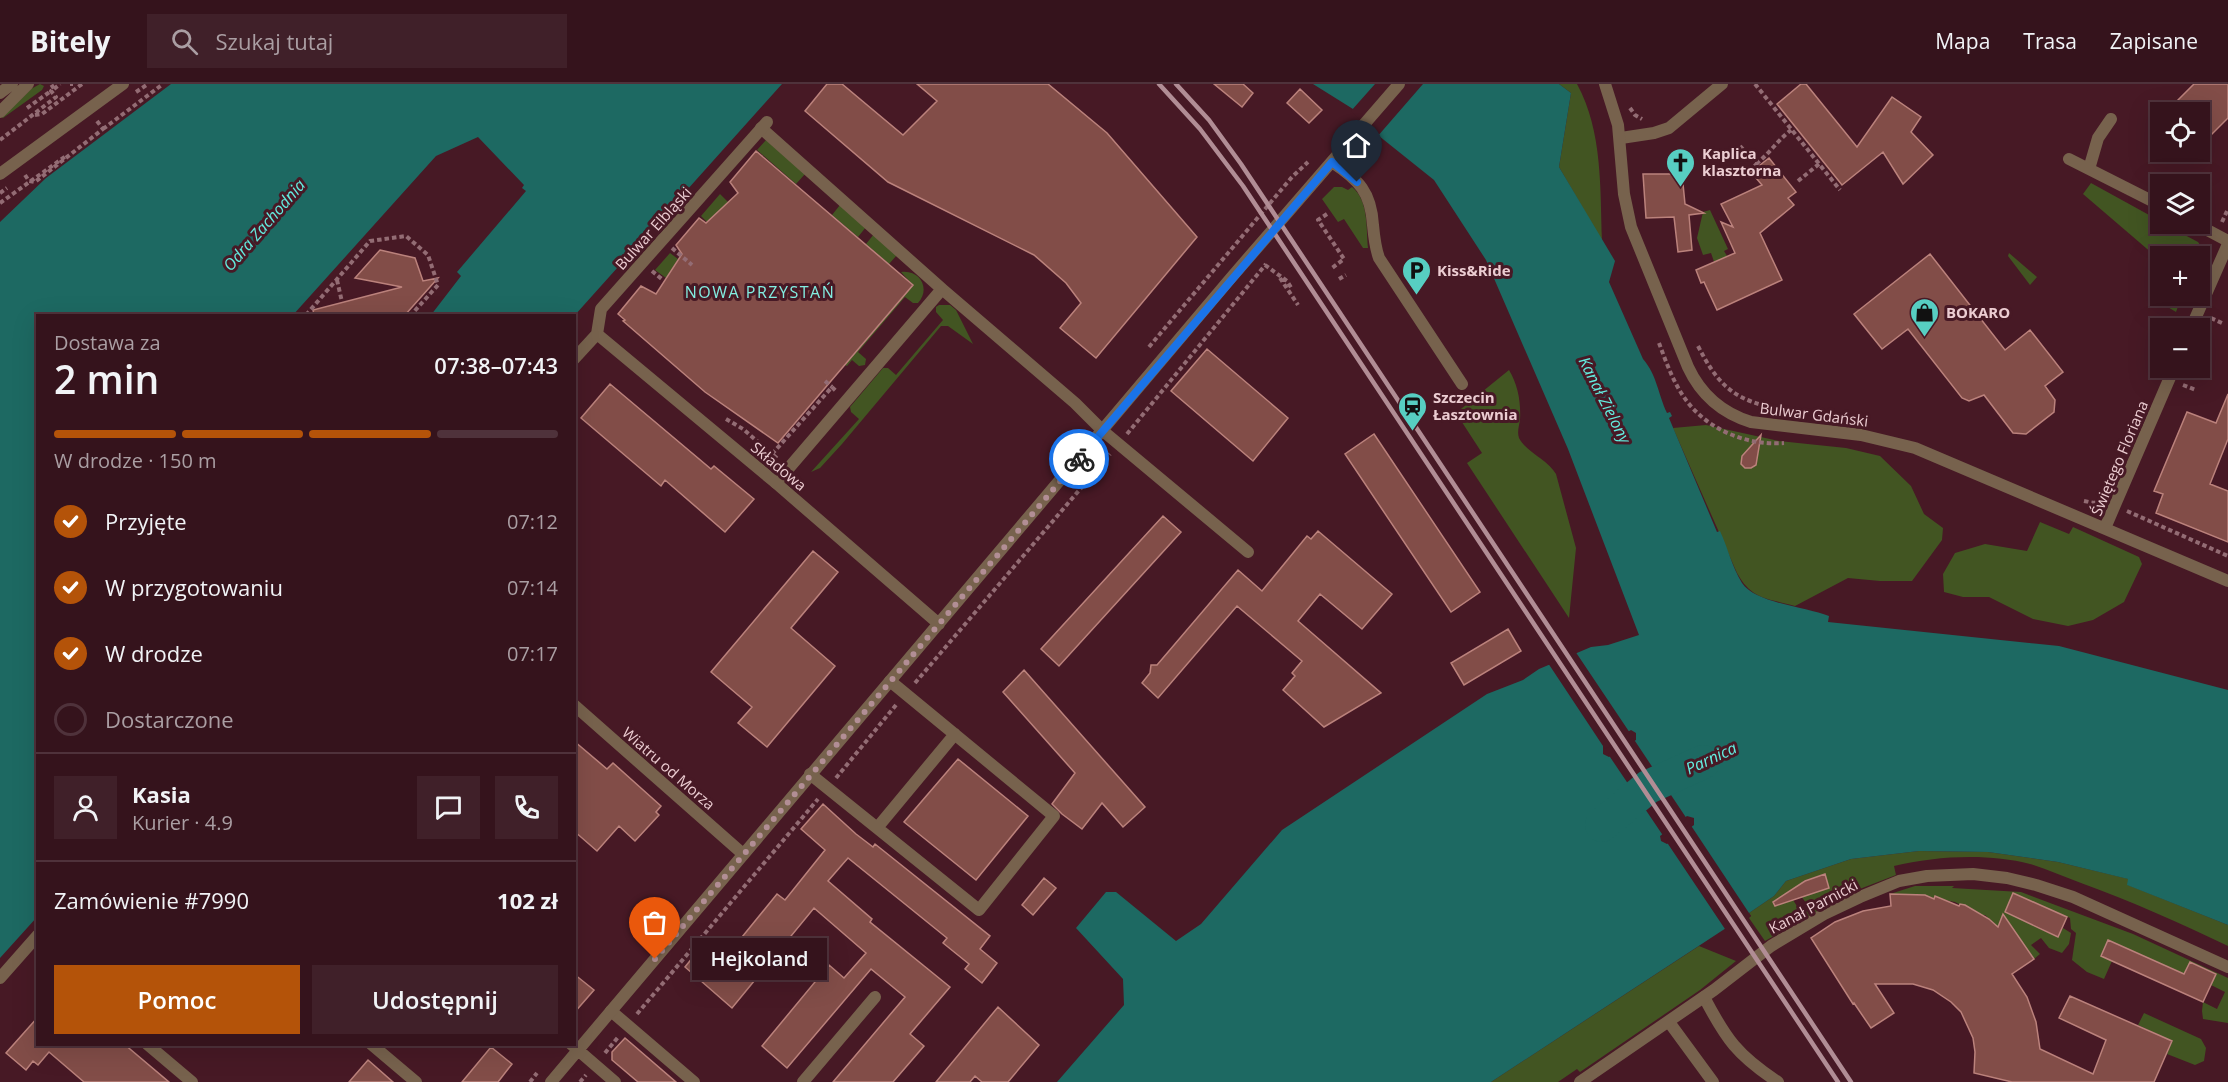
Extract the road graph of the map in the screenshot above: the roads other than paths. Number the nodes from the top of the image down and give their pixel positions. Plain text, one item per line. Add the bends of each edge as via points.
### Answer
1 (11, 84) edge
2 (28, 84) edge
3 (123, 84) edge
4 (1399, 84) edge
5 (1605, 84) edge
6 (1722, 84) edge
7 (0, 92) edge
8 (0, 104) edge
9 (0, 112) edge
10 (2110, 119) dead end
11 (1621, 138) junction
12 (2069, 159) dead end
13 (1332, 162) junction
14 (2089, 169) junction
15 (0, 174) edge
16 (2150, 200) edge
17 (2210, 232) edge
18 (2228, 242) edge
19 (942, 289) junction
20 (2195, 318) edge
21 (597, 334) junction
22 (576, 357) edge
23 (2170, 378) edge
24 (1462, 384) dead end
25 (1103, 431) junction
26 (776, 483) junction
27 (2105, 528) junction
28 (1248, 552) dead end
29 (2228, 581) edge
30 (939, 624) junction
31 (890, 681) junction
32 (576, 707) edge
33 (954, 734) junction
34 (810, 774) junction
35 (877, 828) junction
36 (743, 854) junction
37 (35, 944) edge
38 (2228, 967) edge
39 (0, 978) edge
40 (875, 997) dead end
41 (1704, 997) junction
42 (611, 1011) junction
43 (1669, 1022) junction
44 (576, 1045) edge
45 (149, 1046) edge
46 (373, 1046) edge
47 (574, 1047) edge
48 (192, 1082) edge
49 (416, 1082) edge
50 (552, 1082) edge
51 (615, 1082) edge
52 (694, 1082) edge
53 (803, 1082) edge
54 (1580, 1082) edge
55 (1713, 1082) edge
56 (1778, 1082) edge

1 - 7 street
2 - 8 street
2 - 9 street
3 - 15 street
4 - 13 street
5 - 11 street, Bulwar Gdański
6 - 11 street via 1662,132
10 - 14 street via 2098,138
11 - 27 street, Bulwar Gdański via 1624,194 1634,236 1688,367 1698,386 1714,403 1751,422 1861,435 1906,445
12 - 14 street
13 - 24 street via 1367,194 1379,258
13 - 25 street
14 - 16 street
17 - 18 street
18 - 20 street
19 - 21 street, Bulwar Elbląski via 764,125 601,309
19 - 25 street
19 - 26 street
21 - 22 street, Bulwar Elbląski
21 - 26 street, Składowa
23 - 27 street, Świętego Floriana
25 - 28 street
25 - 30 street
26 - 30 street, Składowa
27 - 29 street, Bulwar Gdański
30 - 31 street
31 - 33 street
31 - 34 street
32 - 36 street, Wiatru od Morza
33 - 35 street
33 - 35 street via 1054,816 979,910
34 - 35 street
34 - 36 street
36 - 42 street
37 - 39 street
38 - 41 street, Kanał Parnicki via 2073,897 2007,878 1947,874 1899,881 1841,905 1771,946
40 - 53 street
41 - 43 street, Kanał Parnicki
41 - 56 street via 1735,1049
42 - 44 street
42 - 52 street
43 - 54 street, Kanał Parnicki
43 - 55 street
45 - 48 street
46 - 49 street
47 - 50 street
47 - 51 street

